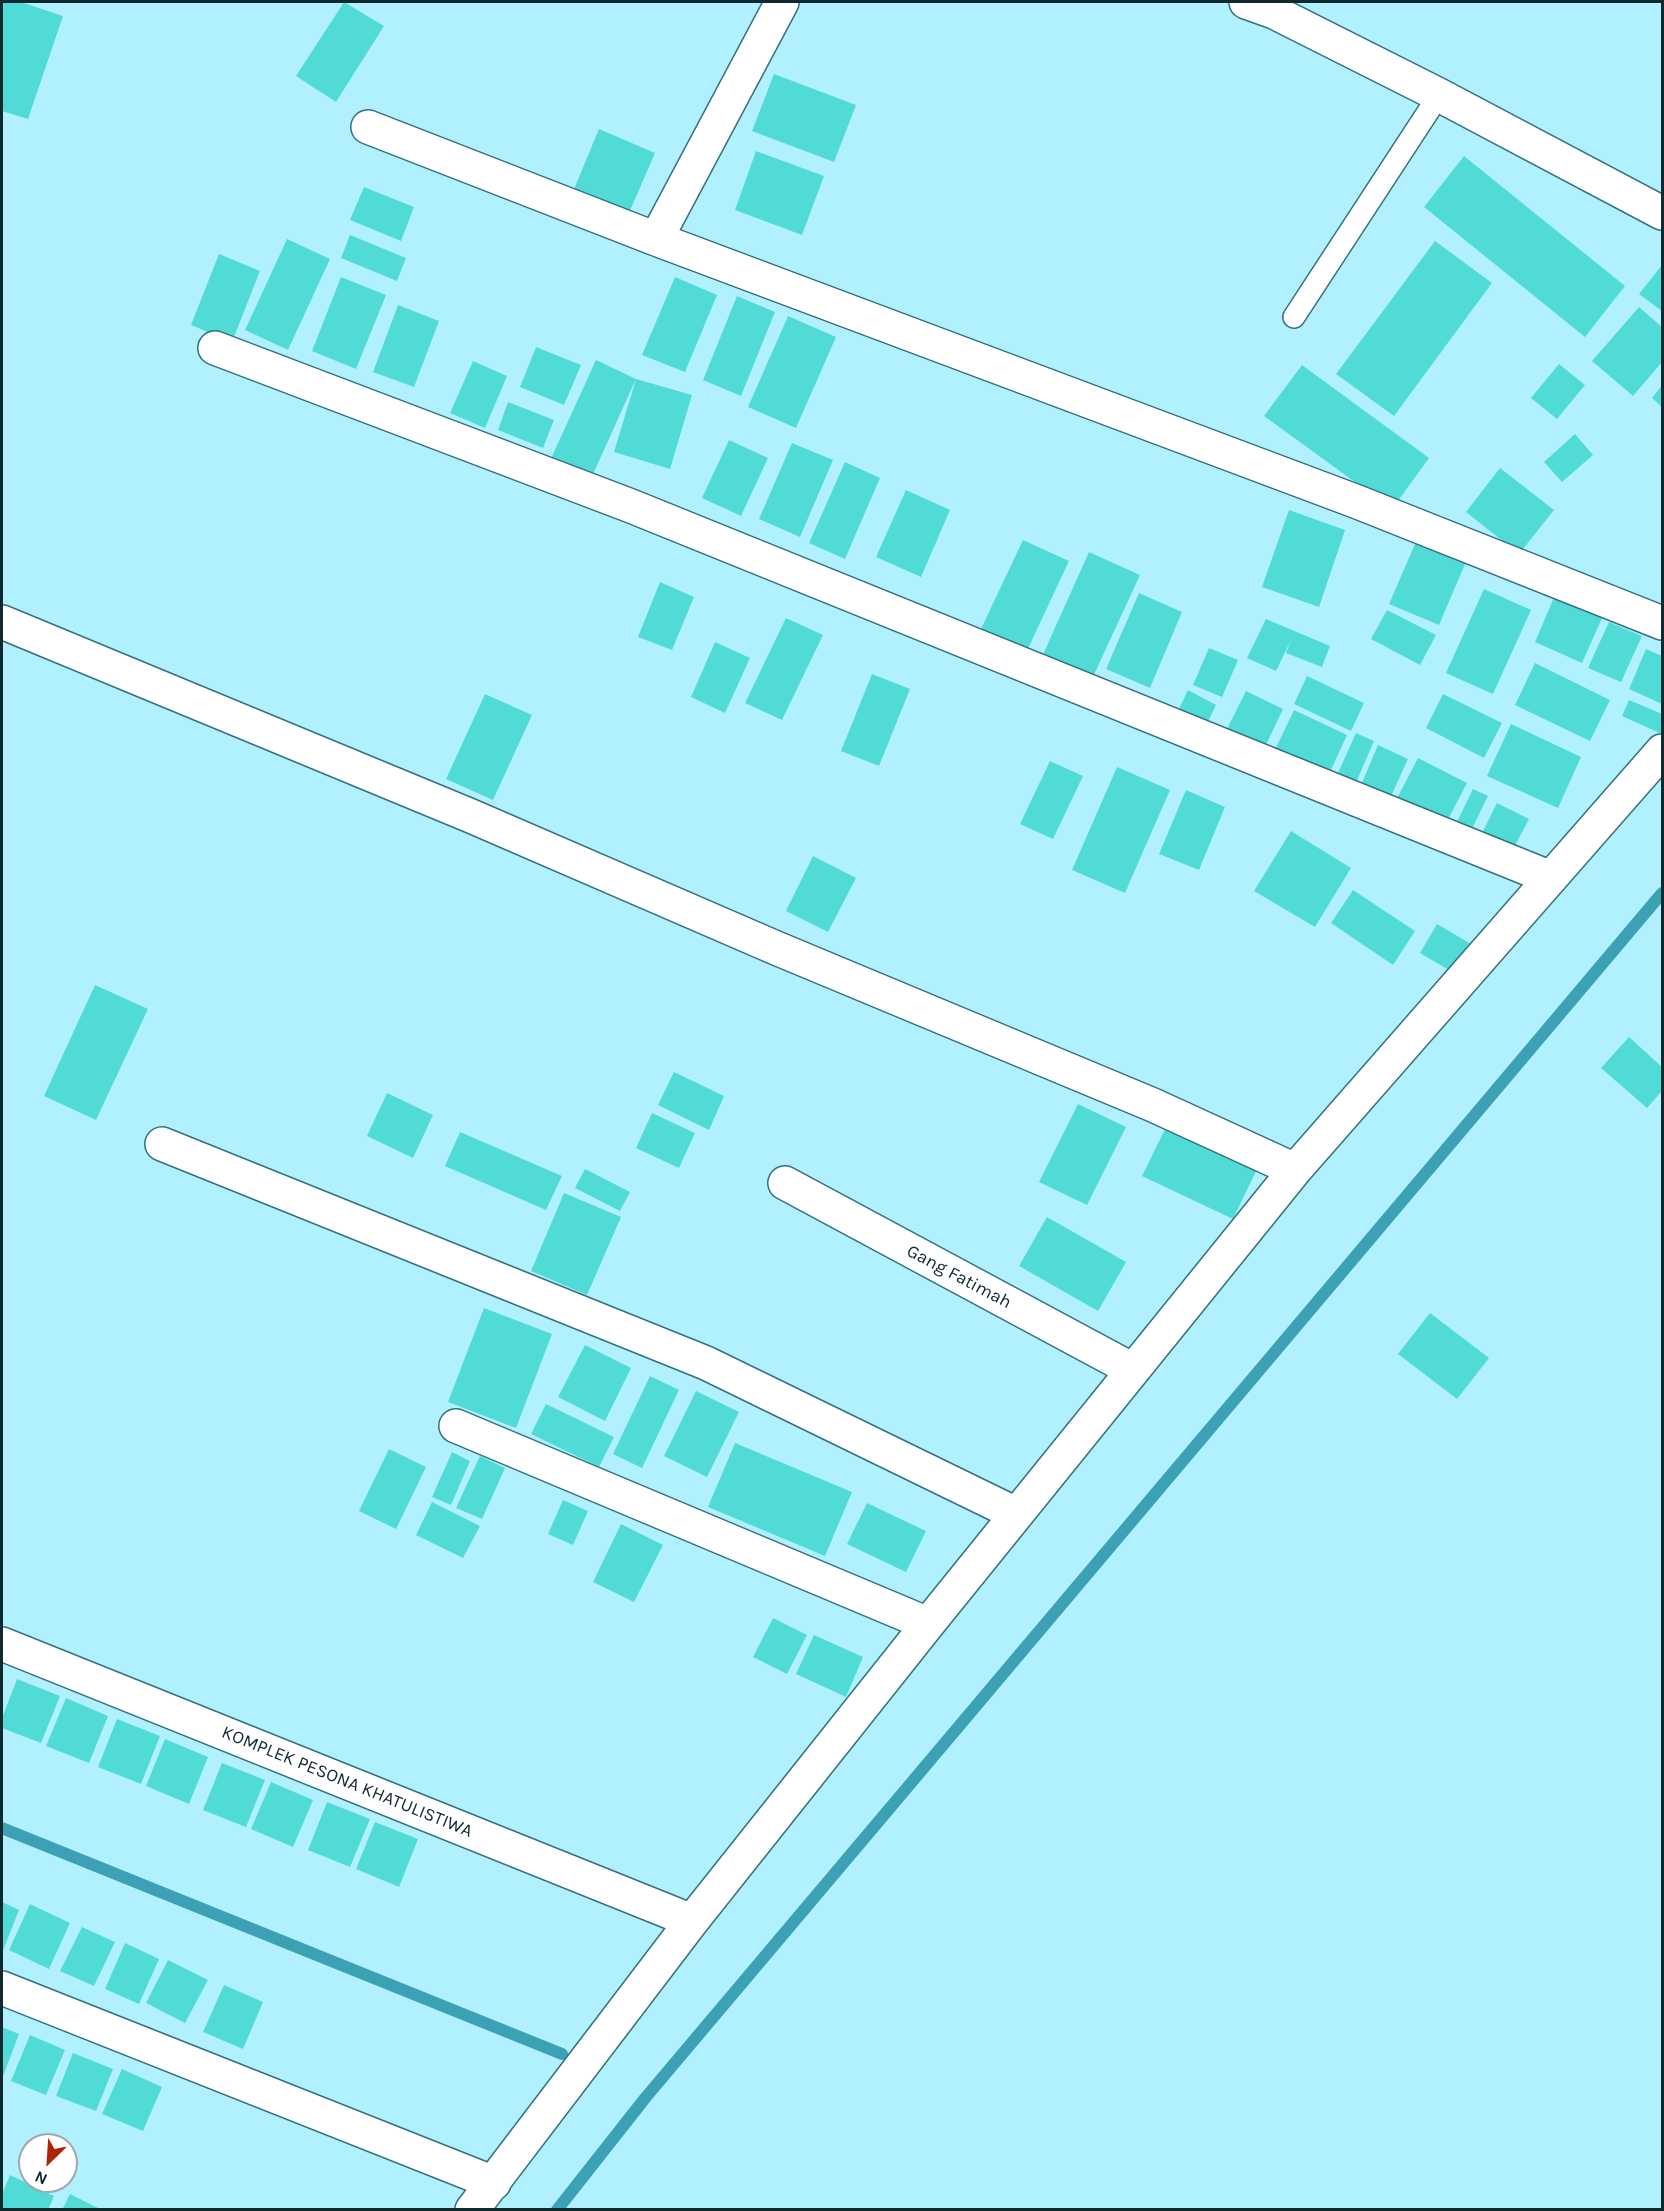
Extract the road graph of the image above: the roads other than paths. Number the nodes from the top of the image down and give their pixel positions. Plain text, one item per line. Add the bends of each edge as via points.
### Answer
1 (782, 2) edge
2 (1246, 2) edge
3 (1439, 95) junction
4 (368, 127) dead end
5 (1662, 213) edge
6 (656, 239) junction
7 (1294, 317) dead end
8 (215, 348) dead end
9 (2, 622) edge
10 (1662, 623) edge
11 (1662, 751) edge
12 (1551, 878) junction
13 (162, 1144) dead end
14 (1295, 1170) junction
15 (785, 1183) dead end
16 (1133, 1370) junction
17 (456, 1426) dead end
18 (1016, 1514) junction
19 (928, 1624) junction
20 (2, 1644) edge
21 (692, 1921) junction
22 (2, 1988) edge
23 (494, 2183) junction
24 (472, 2210) edge

1 - 6 street
2 - 3 street via 1274,12
3 - 5 street
3 - 7 lane
4 - 6 street
6 - 10 street via 1333,493
8 - 12 street via 631,506
9 - 14 street via 1153,1105
11 - 12 street
12 - 14 street
13 - 18 street via 706,1363
14 - 16 street
15 - 16 street, Gang Fatimah
16 - 18 street
17 - 19 street
18 - 19 street
19 - 21 street
20 - 21 street, KOMPLEK PESONA KHATULISTIWA
21 - 23 street
22 - 23 street
23 - 24 street

